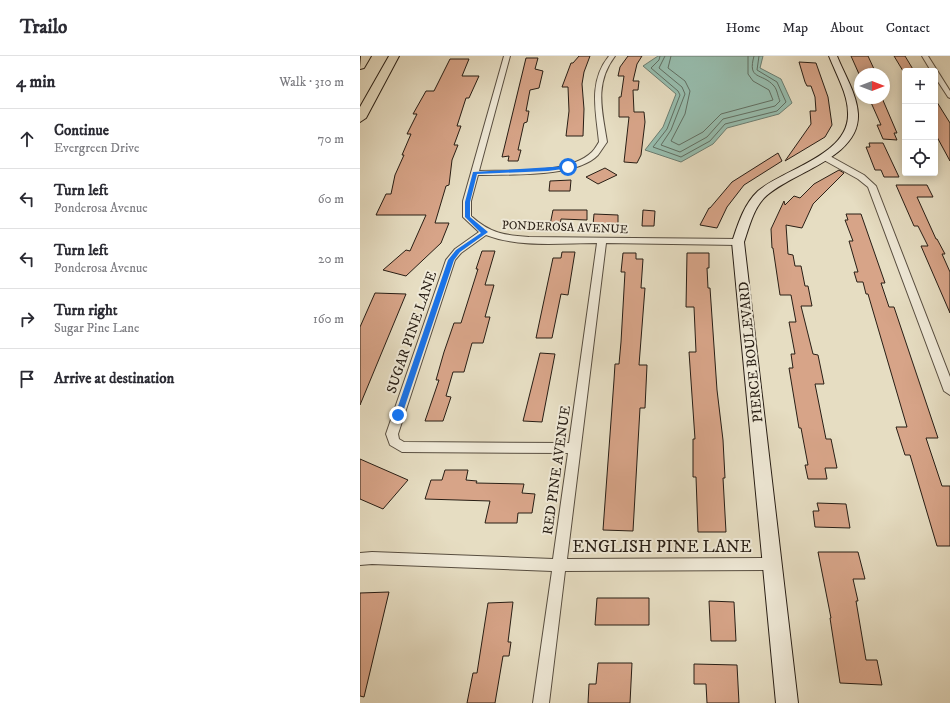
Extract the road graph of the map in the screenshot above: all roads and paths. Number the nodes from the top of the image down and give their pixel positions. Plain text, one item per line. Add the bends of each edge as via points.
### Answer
1 (366, 56) edge
2 (394, 56) edge
3 (507, 56) edge
4 (612, 56) edge
5 (833, 56) edge
6 (925, 56) edge
7 (360, 66) edge
8 (933, 68) edge
9 (938, 76) edge
10 (950, 96) edge
11 (360, 118) edge
12 (825, 157) junction
13 (476, 172) junction
14 (485, 232) junction
15 (602, 241) junction
16 (738, 242) junction
17 (950, 391) edge
18 (574, 448) junction
19 (360, 559) edge
20 (772, 564) junction
21 (559, 565) junction
22 (541, 703) edge
23 (787, 703) edge

1 - 7 highway
2 - 11 highway
3 - 13 street, PONDEROSA AVENUE
4 - 13 street via 600,74 597,88 603,142 596,152 585,161 568,167
5 - 12 street, PIERCE BOULEVARD via 852,108 853,120 842,142
6 - 8 street
9 - 10 street
12 - 16 street, PIERCE BOULEVARD via 784,178 762,194 747,214
12 - 17 street via 872,186
13 - 14 street, PONDEROSA AVENUE via 467,217
14 - 15 street, PONDEROSA AVENUE via 495,237 529,240
14 - 18 street, SUGAR PINE LANE via 458,251 451,260 392,434 394,442 402,447
15 - 16 street, PONDEROSA AVENUE
15 - 18 street, RED PINE AVENUE
16 - 20 street, PIERCE BOULEVARD
18 - 21 street, RED PINE AVENUE
19 - 21 street, ENGLISH PINE LANE
20 - 21 street, ENGLISH PINE LANE
20 - 23 street, PIERCE BOULEVARD
21 - 22 street, RED PINE AVENUE

